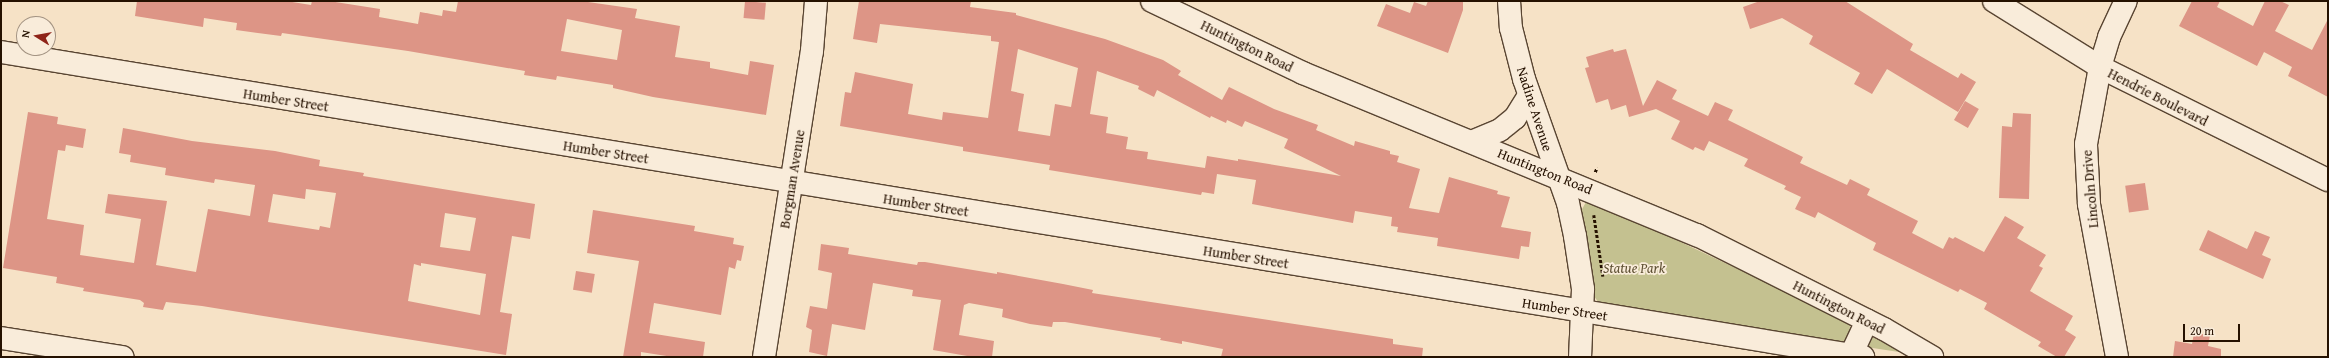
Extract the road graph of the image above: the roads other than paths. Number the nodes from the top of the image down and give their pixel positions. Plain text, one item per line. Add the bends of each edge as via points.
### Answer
1 (816, 1) edge
2 (1152, 1) edge
3 (1508, 1) edge
4 (1994, 1) edge
5 (2126, 1) edge
6 (1, 52) edge
7 (2100, 67) junction
8 (1529, 96) junction
9 (1474, 141) junction
10 (1557, 178) junction
11 (2328, 180) edge
12 (791, 183) junction
13 (1583, 311) junction
14 (1867, 320) junction
15 (1, 338) edge
16 (1918, 354) edge
17 (1857, 356) edge
18 (123, 357) edge
19 (764, 357) edge
20 (1580, 357) edge
21 (2117, 357) edge

1 - 12 street, Borgman Avenue via 812,51
2 - 9 street, Huntington Road via 1303,73
3 - 8 street, Nadine Avenue via 1511,28
4 - 7 street, Hendrie Boulevard
5 - 7 street, Lincoln Drive via 2109,37
6 - 12 street, Humber Street
7 - 11 street, Hendrie Boulevard
7 - 21 street, Lincoln Drive via 2088,121 2086,167 2095,240
8 - 9 street via 1515,118 1500,130
8 - 10 street, Nadine Avenue
9 - 10 street, Huntington Road
10 - 13 street, Nadine Avenue via 1568,203 1575,236
10 - 14 street, Huntington Road via 1697,235
12 - 13 street, Humber Street
12 - 19 street, Borgman Avenue
13 - 17 street, Humber Street
13 - 20 street, Nadine Avenue
14 - 16 street, Huntington Road
14 - 17 street, Humber Street
15 - 18 street

